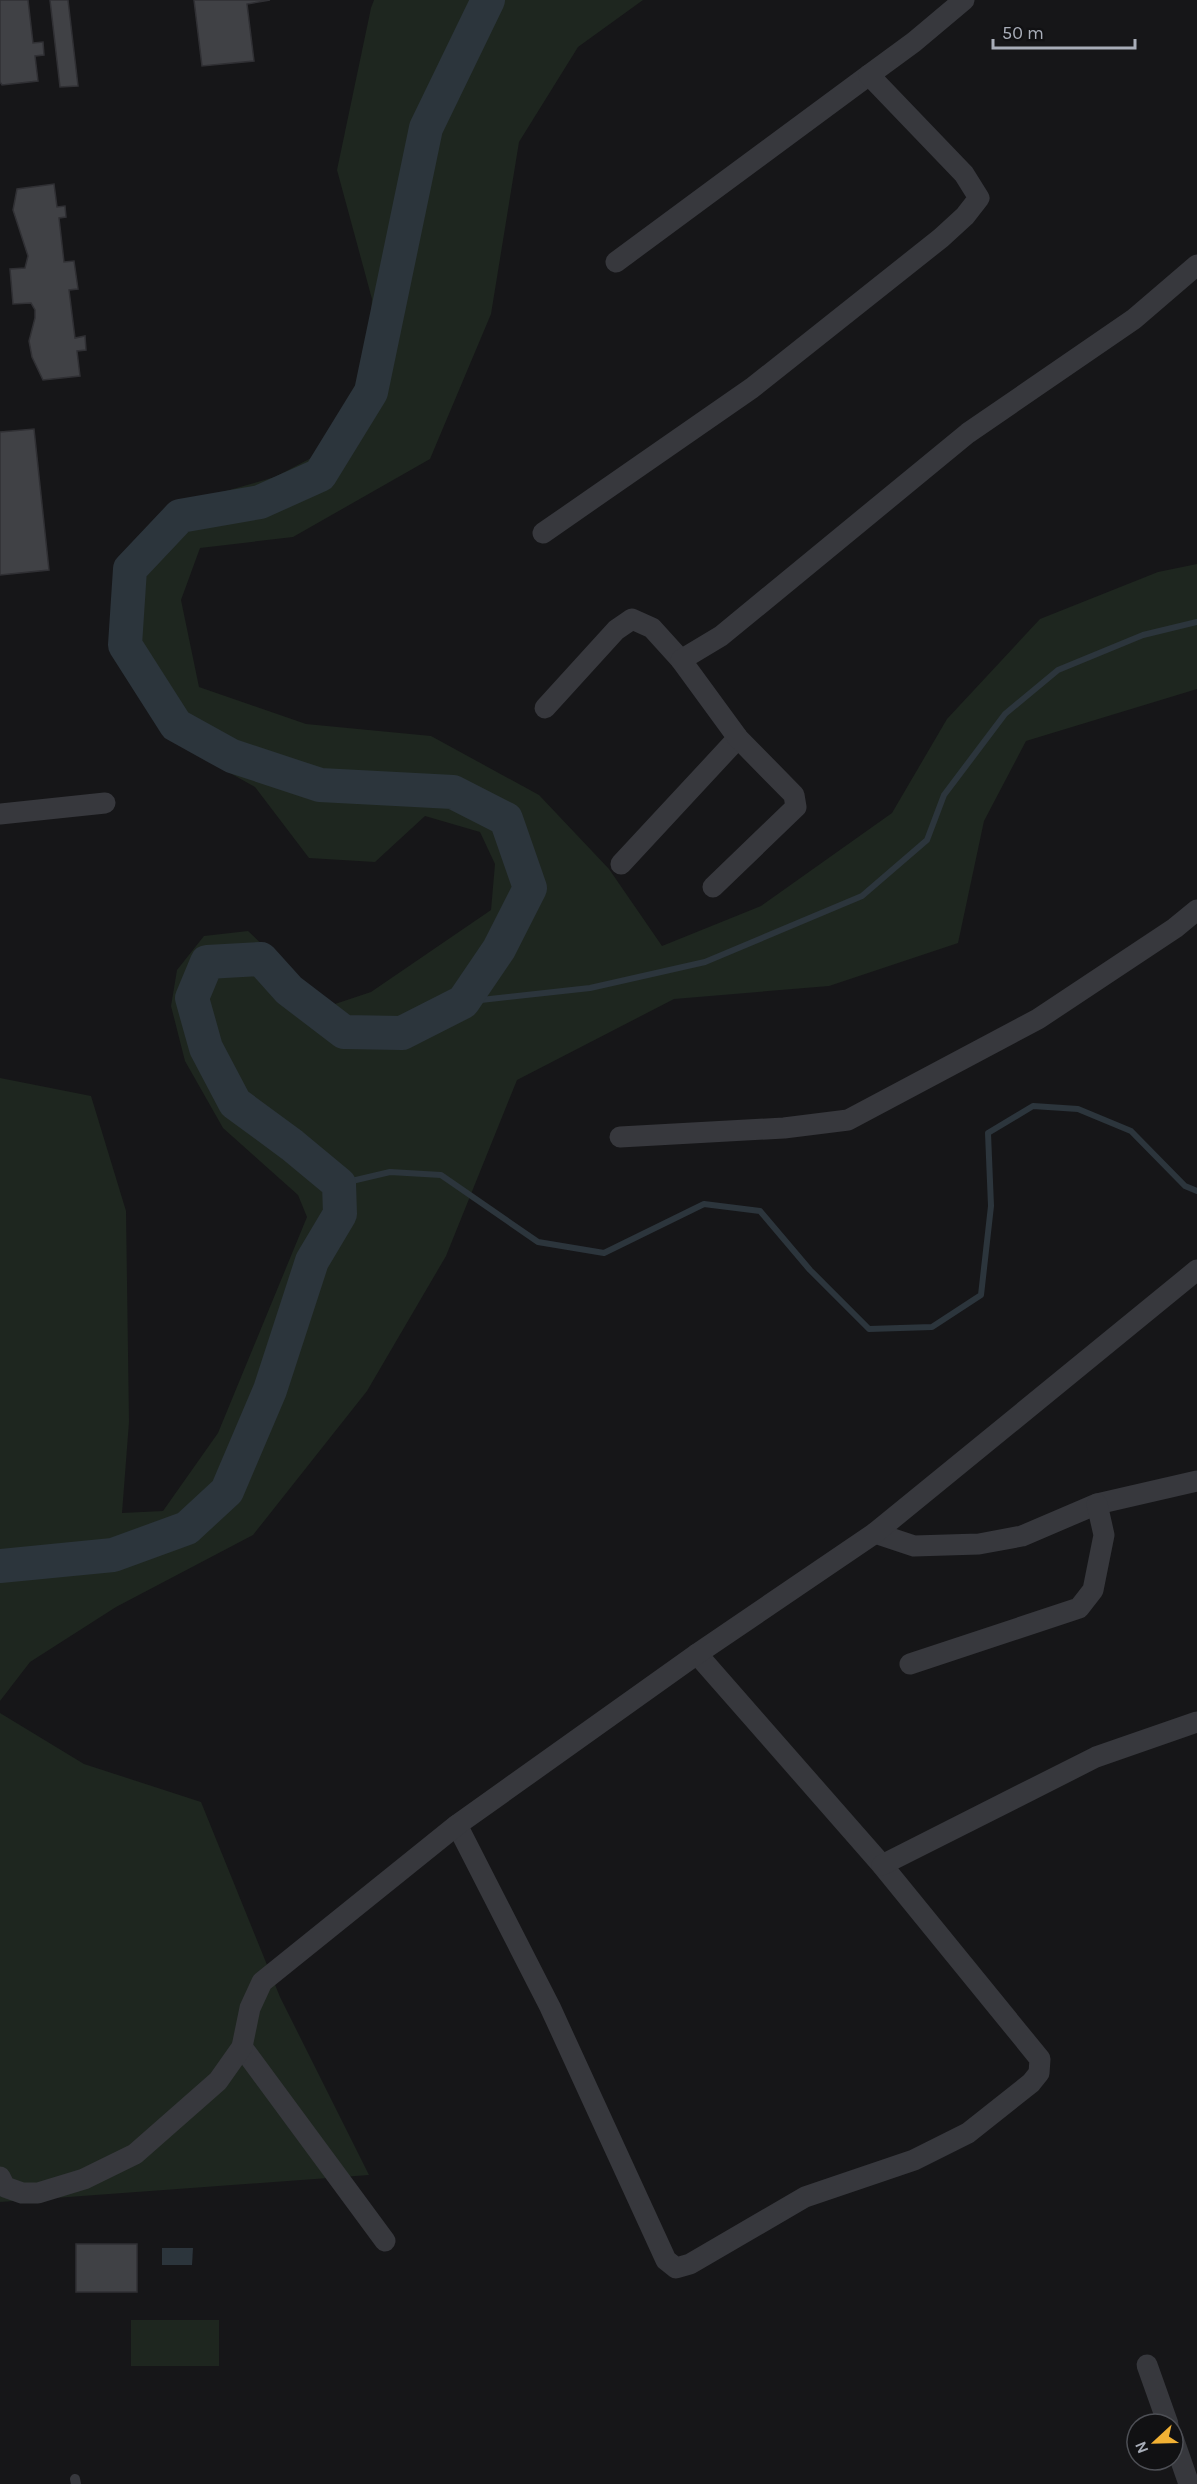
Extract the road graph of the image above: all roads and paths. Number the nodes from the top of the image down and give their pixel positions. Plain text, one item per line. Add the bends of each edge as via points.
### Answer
1 (964, 0) edge
2 (869, 75) junction
3 (616, 262) dead end
4 (1197, 265) edge
5 (543, 533) dead end
6 (681, 660) junction
7 (545, 708) dead end
8 (738, 738) junction
9 (105, 803) dead end
10 (0, 814) edge
11 (621, 864) dead end
12 (713, 887) dead end
13 (1197, 910) edge
14 (620, 1137) dead end
15 (1197, 1270) edge
16 (1197, 1481) edge
17 (1097, 1504) junction
18 (875, 1533) junction
19 (697, 1654) junction
20 (910, 1664) dead end
21 (1197, 1722) edge
22 (457, 1825) junction
23 (882, 1865) junction
24 (242, 2047) junction
25 (0, 2177) edge
26 (385, 2241) dead end
27 (1147, 2365) dead end
28 (1164, 2412) edge

1 - 2 street
2 - 3 street
2 - 5 street via 964,174 979,198 941,238 752,388
4 - 6 street via 1134,319 968,433 721,636
6 - 7 street via 652,628 632,619 616,630
6 - 8 street
8 - 11 street
8 - 12 street via 794,795 796,807
9 - 10 street
13 - 14 street via 1038,1019 848,1120 784,1128
15 - 18 street
16 - 17 street
17 - 18 street via 1022,1536 979,1544 914,1546
17 - 20 street via 1104,1535 1093,1590 1079,1608
18 - 19 street
19 - 22 street
19 - 23 street
21 - 23 street via 1096,1757
22 - 23 street via 550,2007 666,2260 676,2268 690,2264 805,2197 914,2160 968,2133 1039,2073 1040,2059
22 - 24 street via 262,1982 250,2008
24 - 25 street via 218,2081 135,2154 84,2179 38,2193 5,2187
24 - 26 street
27 - 28 street

